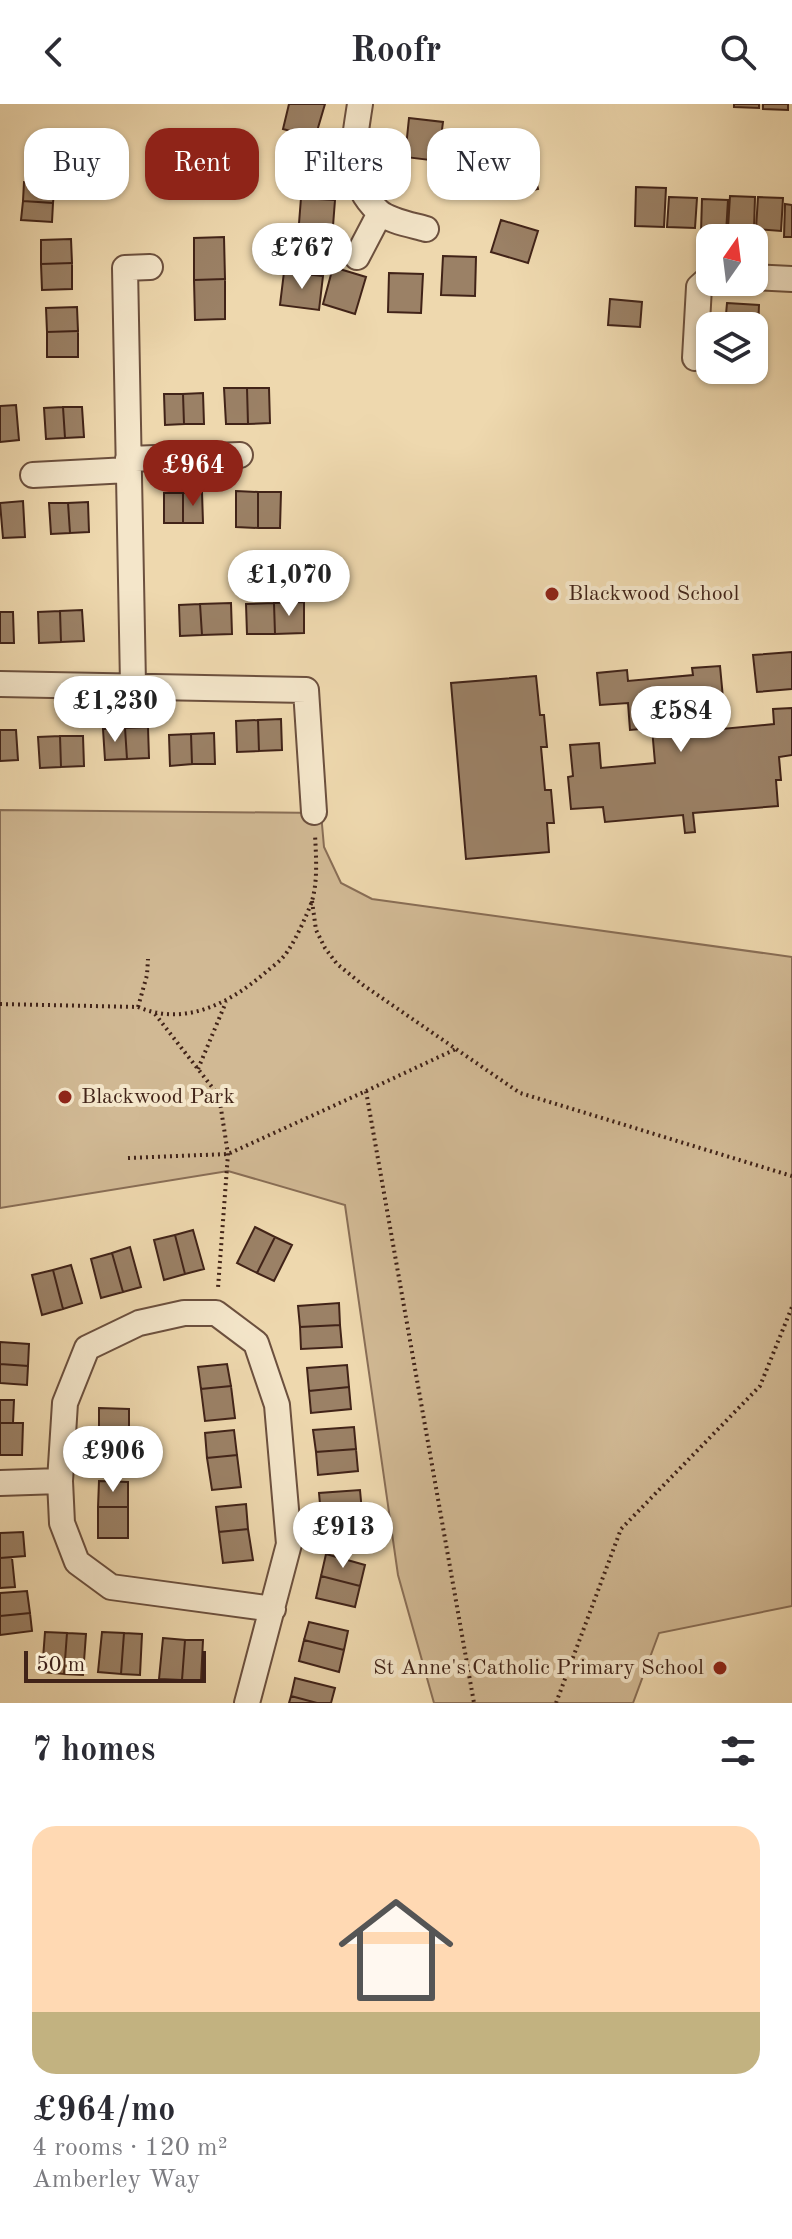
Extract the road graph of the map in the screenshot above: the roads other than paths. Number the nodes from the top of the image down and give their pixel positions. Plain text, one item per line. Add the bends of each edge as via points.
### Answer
1 (360, 104) edge
2 (380, 213) junction
3 (426, 229) dead end
4 (357, 257) dead end
5 (150, 267) dead end
6 (768, 278) edge
7 (792, 279) edge
8 (698, 296) edge
9 (695, 358) dead end
10 (240, 455) dead end
11 (128, 464) junction
12 (33, 475) dead end
13 (0, 684) edge
14 (133, 684) junction
15 (314, 812) road end
16 (60, 1481) junction
17 (0, 1483) edge
18 (273, 1609) junction
19 (247, 1703) edge

1 - 2 street via 356,179
2 - 3 street
2 - 4 street
5 - 11 street via 125,268
6 - 7 street
8 - 9 street
10 - 11 street
11 - 12 street
11 - 14 street
13 - 14 street
14 - 15 street via 306,690
16 - 17 street
16 - 18 street via 62,1523 77,1562 111,1587
16 - 18 street via 65,1403 87,1348 139,1323 184,1313 216,1313 256,1343 277,1405 289,1544
18 - 19 street

